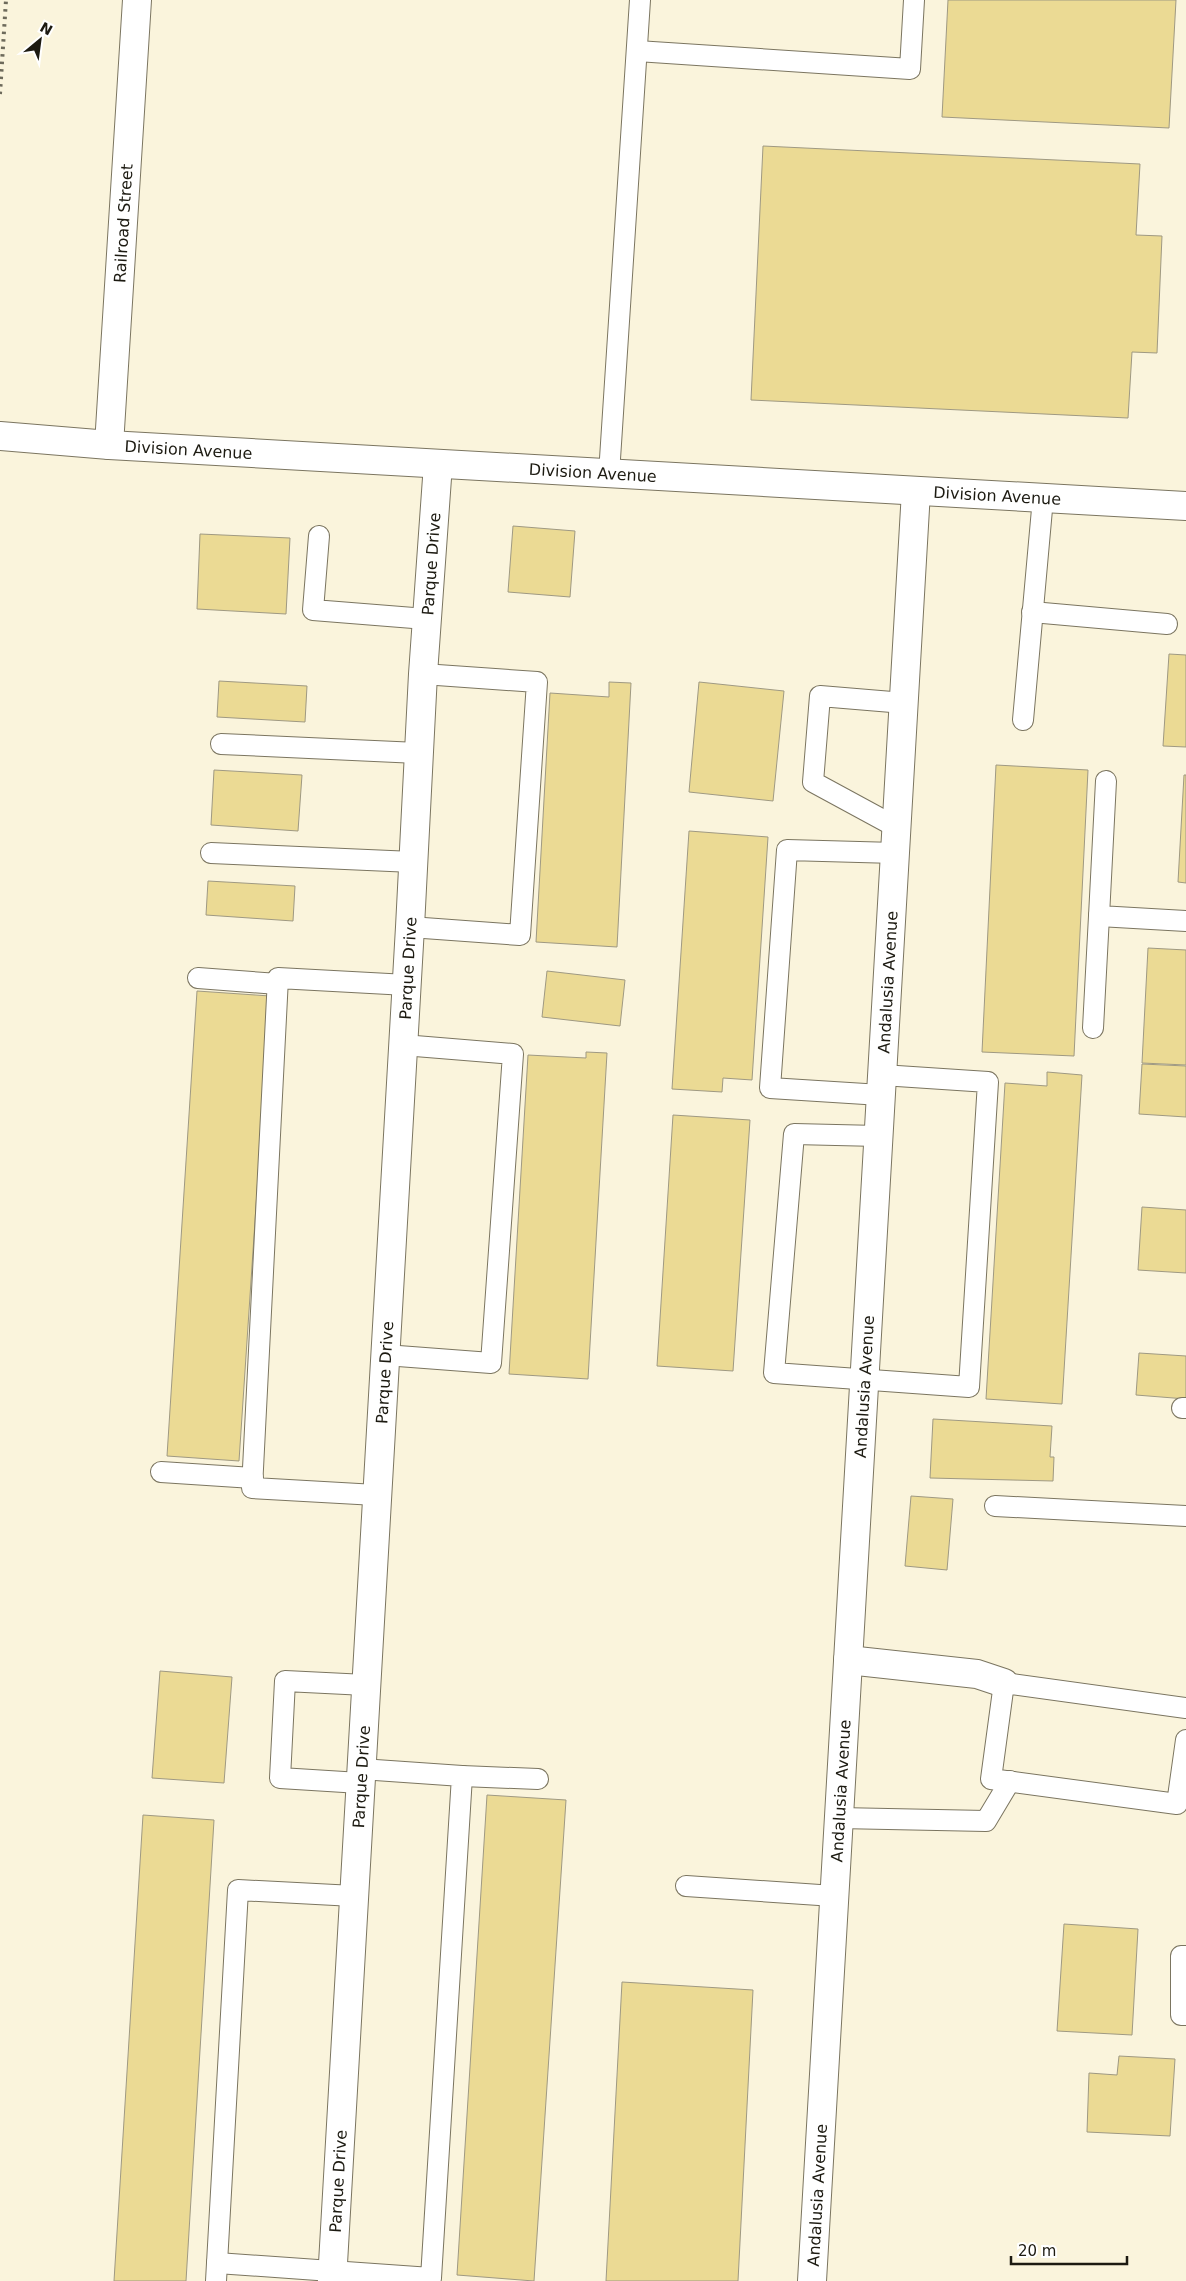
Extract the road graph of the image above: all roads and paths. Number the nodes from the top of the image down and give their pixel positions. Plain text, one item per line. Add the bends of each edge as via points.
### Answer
1 (137, 0) edge
2 (640, 0) edge
3 (914, 0) edge
4 (637, 51) junction
5 (0, 436) edge
6 (109, 445) junction
7 (438, 464) junction
8 (609, 474) junction
9 (916, 491) junction
10 (1042, 498) junction
11 (1186, 506) edge
12 (319, 536) dead end
13 (1032, 612) junction
14 (426, 619) junction
15 (1167, 624) dead end
16 (423, 674) junction
17 (904, 703) junction
18 (1023, 720) dead end
19 (222, 744) dead end
20 (418, 753) junction
21 (1106, 781) dead end
22 (896, 840) junction
23 (211, 852) dead end
24 (413, 862) junction
25 (1099, 916) junction
26 (1186, 921) edge
27 (410, 928) junction
28 (198, 978) dead end
29 (278, 984) junction
30 (407, 985) junction
31 (1093, 1028) dead end
32 (403, 1045) junction
33 (881, 1085) junction
34 (878, 1136) junction
35 (385, 1355) junction
36 (864, 1380) junction
37 (161, 1472) dead end
38 (253, 1478) junction
39 (376, 1495) junction
40 (995, 1506) dead end
41 (1186, 1516) edge
42 (848, 1660) junction
43 (1004, 1682) junction
44 (366, 1685) junction
45 (1186, 1708) edge
46 (1186, 1740) edge
47 (360, 1776) junction
48 (462, 1776) junction
49 (538, 1779) dead end
50 (1010, 1781) junction
51 (839, 1818) junction
52 (686, 1886) dead end
53 (354, 1896) junction
54 (834, 1896) junction
55 (1186, 1956) edge
56 (1186, 2015) edge
57 (217, 2272) edge
58 (332, 2276) edge
59 (435, 2280) edge
60 (812, 2281) edge

1 - 6 street, Railroad Street
2 - 4 lane
3 - 4 lane via 910,69
4 - 8 lane
5 - 6 street, Division Avenue
6 - 7 street, Division Avenue
7 - 8 street, Division Avenue
7 - 14 street, Parque Drive
8 - 9 street, Division Avenue
9 - 10 street, Division Avenue
9 - 17 street, Andalusia Avenue
10 - 11 street, Division Avenue
10 - 13 lane
12 - 14 lane via 313,610
13 - 15 lane
13 - 18 lane
14 - 16 street, Parque Drive
16 - 20 street, Parque Drive
16 - 27 lane via 537,682 520,935
17 - 22 street, Andalusia Avenue
17 - 22 lane via 820,696 813,782
19 - 20 lane
20 - 24 street, Parque Drive
21 - 25 lane
22 - 33 street, Andalusia Avenue
22 - 33 lane via 787,850 770,1088
23 - 24 lane
24 - 27 street, Parque Drive
25 - 26 lane
25 - 31 lane
27 - 30 street, Parque Drive
28 - 29 lane
29 - 30 lane via 278,978
29 - 38 lane
30 - 32 street, Parque Drive
32 - 35 street, Parque Drive
32 - 35 lane via 513,1054 491,1363
33 - 34 street, Andalusia Avenue
33 - 36 lane via 988,1082 969,1387
34 - 36 street, Andalusia Avenue
34 - 36 lane via 794,1134 774,1373
35 - 39 street, Parque Drive
36 - 42 street, Andalusia Avenue
37 - 38 lane
38 - 39 lane via 252,1488
39 - 44 street, Parque Drive
40 - 41 lane
42 - 43 street via 977,1674
42 - 51 street, Andalusia Avenue
43 - 45 lane
43 - 50 lane via 991,1778
44 - 47 street, Parque Drive
44 - 47 lane via 285,1681 280,1778
46 - 50 lane via 1177,1804
47 - 48 lane
47 - 53 street, Parque Drive
48 - 49 lane
48 - 59 lane
50 - 51 lane via 986,1821
51 - 54 street, Andalusia Avenue
52 - 54 lane
53 - 57 lane via 238,1890
53 - 58 street, Parque Drive
54 - 60 street, Andalusia Avenue
55 - 56 lane via 1181,1956 1180,2015
57 - 58 lane
58 - 59 lane

